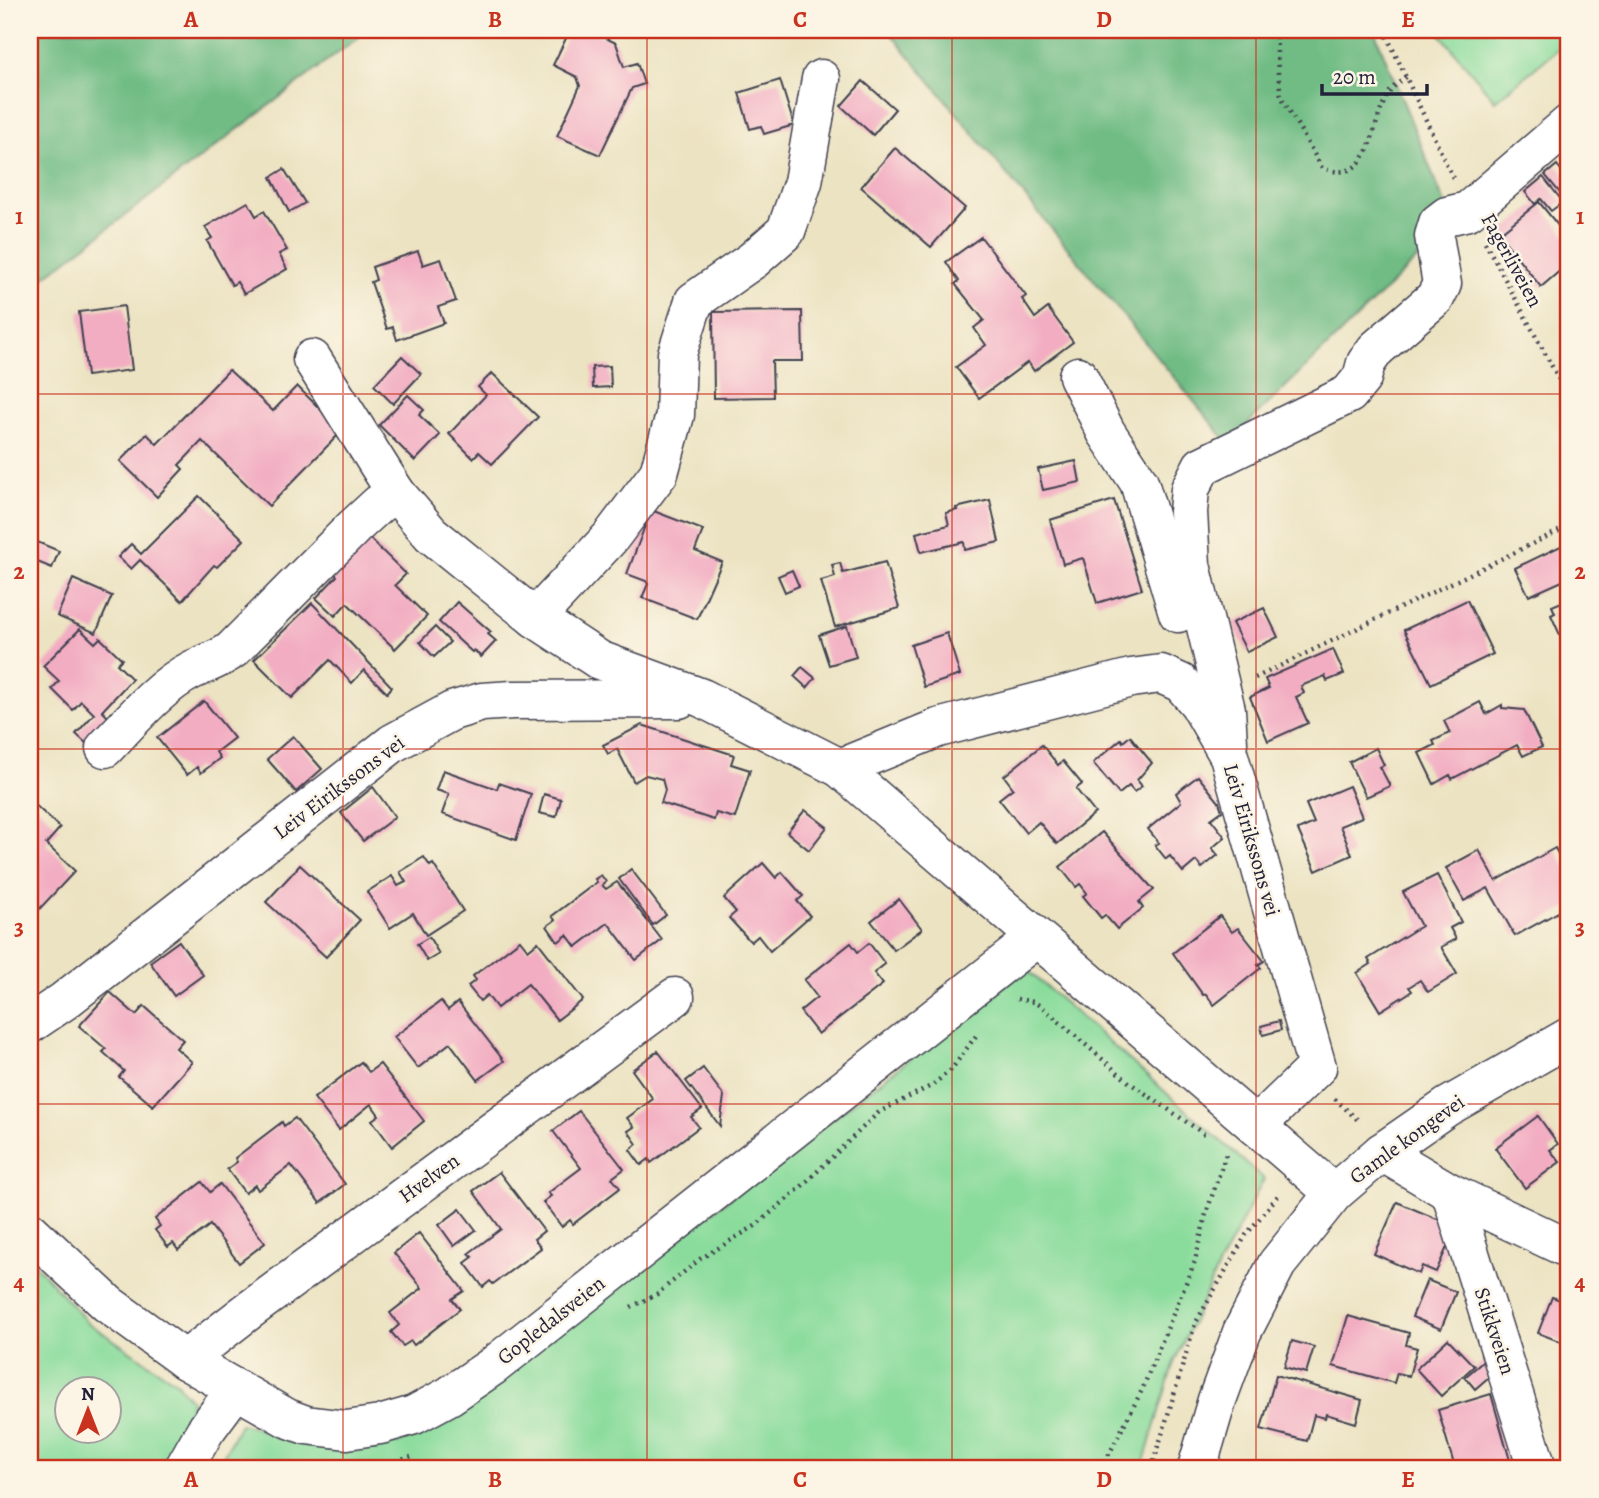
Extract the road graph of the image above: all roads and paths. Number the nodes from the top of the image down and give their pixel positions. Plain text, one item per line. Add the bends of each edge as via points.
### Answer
1 (1276, 30) edge
2 (1384, 30) edge
3 (1406, 77) junction
4 (821, 79) dead end
5 (1569, 124) edge
6 (1468, 211) junction
7 (312, 359) dead end
8 (1078, 376) dead end
9 (1569, 398) edge
10 (396, 493) junction
11 (1569, 526) edge
12 (535, 618) junction
13 (1181, 683) junction
14 (1222, 694) junction
15 (702, 698) junction
16 (105, 748) dead end
17 (1229, 756) junction
18 (840, 768) junction
19 (1036, 938) junction
20 (675, 997) dead end
21 (1007, 1001) dead end
22 (30, 1024) edge
23 (980, 1031) dead end
24 (1569, 1037) edge
25 (1256, 1126) junction
26 (1216, 1143) dead end
27 (1382, 1152) junction
28 (1334, 1194) junction
29 (1451, 1194) junction
30 (30, 1231) edge
31 (1569, 1249) edge
32 (625, 1310) dead end
33 (185, 1360) junction
34 (236, 1389) junction
35 (413, 1456) dead end
36 (184, 1468) edge
37 (360, 1468) edge
38 (375, 1468) edge
39 (1102, 1468) edge
40 (1197, 1468) edge
41 (1537, 1468) edge

1 - 3 path via 1281,96 1322,168 1334,172 1353,169 1366,155 1382,107 1392,88
2 - 3 path, Fagerliveien
3 - 6 path, Fagerliveien
4 - 12 street via 803,182 786,231 694,301 677,354 675,415 659,473 610,538
5 - 6 street
6 - 9 path, Fagerliveien
6 - 14 street via 1438,223 1434,236 1442,284 1436,298 1376,349 1349,394 1202,466 1196,477 1188,512 1191,565
7 - 10 street, Leiv Eirikssons vei
8 - 13 street via 1106,432 1139,482 1152,518 1186,645
10 - 12 street, Leiv Eirikssons vei via 431,534
10 - 16 street via 354,527 232,650 177,681
11 - 14 path
12 - 15 street, Leiv Eirikssons vei via 599,660
13 - 17 street, Leiv Eirikssons vei via 1199,704
13 - 18 street via 1161,674 1131,678 938,728
14 - 17 street
15 - 18 street, Leiv Eirikssons vei
15 - 22 street, Leiv Eirikssons vei via 513,700 482,702 452,711 393,743
17 - 25 street, Leiv Eirikssons vei via 1318,1068
18 - 19 street, Leiv Eirikssons vei
19 - 25 street, Leiv Eirikssons vei
19 - 34 street, Gopledalsveien via 449,1396 414,1415 347,1430 287,1418
20 - 33 street, Hvelven
21 - 26 path via 1017,999 1042,1007 1130,1083
23 - 32 path via 951,1070 931,1086 879,1112 755,1226 701,1259 657,1294
24 - 27 street, Gamle kongevei via 1447,1107
25 - 28 street, Leiv Eirikssons vei
25 - 39 path via 1237,1146 1229,1146 1195,1261 1142,1390
27 - 28 street, Gamle kongevei
27 - 29 street
28 - 40 street, Gamle kongevei via 1277,1264 1242,1332
29 - 31 street
29 - 41 street, Stikkveien
30 - 33 street, Gopledalsveien via 108,1304
33 - 34 street, Gopledalsveien
34 - 36 street
35 - 38 path
37 - 38 path

